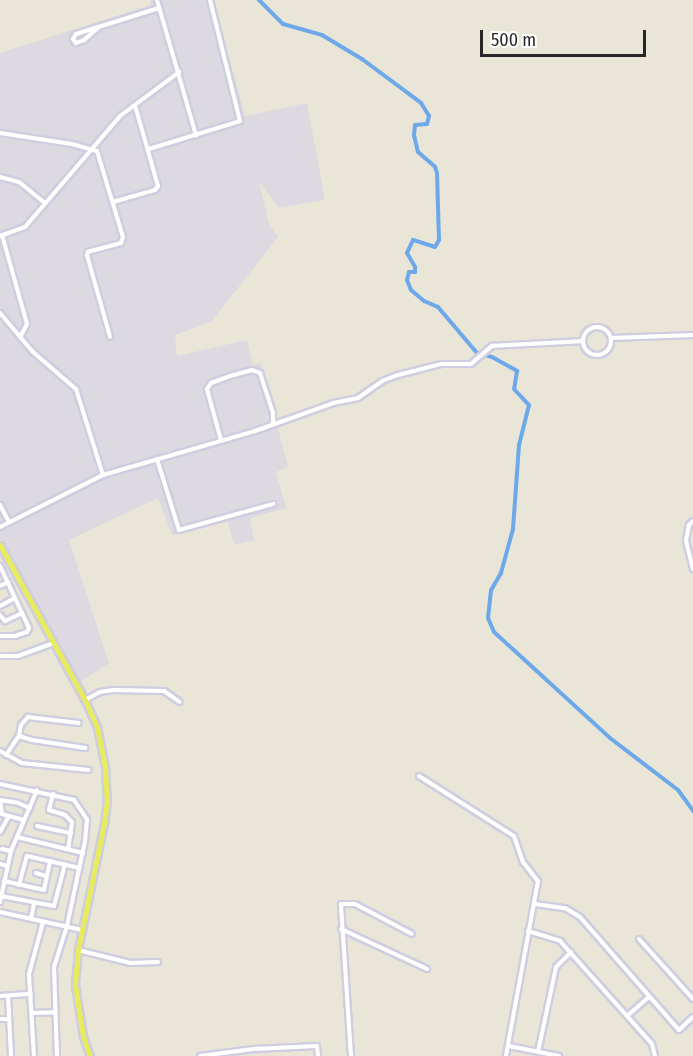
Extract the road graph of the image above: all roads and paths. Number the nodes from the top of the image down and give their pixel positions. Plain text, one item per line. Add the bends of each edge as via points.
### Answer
1 (157, 0) edge
2 (210, 0) edge
3 (159, 8) junction
4 (99, 27) junction
5 (179, 72) junction
6 (135, 105) junction
7 (0, 133) edge
8 (196, 135) junction
9 (91, 148) junction
10 (149, 149) junction
11 (0, 177) edge
12 (113, 202) junction
13 (45, 203) junction
14 (1, 235) edge
15 (0, 313) edge
16 (693, 335) edge
17 (20, 336) junction
18 (110, 337) dead end
19 (611, 338) junction
20 (583, 341) junction
21 (272, 424) junction
22 (221, 440) junction
23 (157, 459) junction
24 (103, 475) junction
25 (273, 504) dead end
26 (0, 505) edge
27 (693, 521) edge
28 (9, 522) junction
29 (0, 527) edge
30 (1, 547) edge
31 (11, 565) junction
32 (1, 568) edge
33 (693, 569) edge
34 (8, 582) junction
35 (0, 586) edge
36 (15, 598) junction
37 (0, 606) edge
38 (22, 613) junction
39 (0, 615) edge
40 (0, 636) edge
41 (54, 643) junction
42 (0, 656) edge
43 (85, 700) junction
44 (180, 702) dead end
45 (79, 723) dead end
46 (19, 736) junction
47 (84, 748) dead end
48 (0, 751) edge
49 (6, 754) junction
50 (89, 770) dead end
51 (418, 776) dead end
52 (0, 784) edge
53 (37, 790) junction
54 (52, 794) junction
55 (30, 808) junction
56 (9, 816) junction
57 (24, 820) junction
58 (38, 826) dead end
59 (0, 832) edge
60 (71, 833) junction
61 (16, 837) junction
62 (2, 849) dead end
63 (68, 849) junction
64 (11, 851) junction
65 (83, 853) junction
66 (50, 861) junction
67 (0, 864) edge
68 (65, 864) junction
69 (7, 866) junction
70 (80, 867) junction
71 (36, 873) dead end
72 (46, 876) junction
73 (4, 881) junction
74 (19, 885) junction
75 (1, 896) edge
76 (0, 902) edge
77 (34, 904) junction
78 (535, 904) junction
79 (0, 912) edge
80 (31, 919) junction
81 (43, 922) junction
82 (67, 927) junction
83 (341, 929) junction
84 (83, 930) junction
85 (528, 931) junction
86 (412, 934) dead end
87 (639, 939) dead end
88 (78, 950) junction
89 (571, 952) junction
90 (158, 962) dead end
91 (427, 969) dead end
92 (31, 994) junction
93 (0, 996) edge
94 (8, 996) junction
95 (649, 997) junction
96 (693, 999) edge
97 (55, 1012) junction
98 (32, 1013) junction
99 (627, 1016) junction
100 (693, 1017) edge
101 (0, 1019) edge
102 (9, 1019) junction
103 (509, 1046) junction
104 (538, 1052) junction
105 (10, 1056) edge
106 (34, 1056) edge
107 (57, 1056) edge
108 (90, 1056) edge
109 (200, 1056) edge
110 (318, 1056) edge
111 (351, 1056) edge
112 (506, 1056) edge
113 (559, 1056) edge
114 (655, 1056) edge

1 - 3 street
2 - 8 street via 240,120
3 - 4 street
3 - 5 street
4 - 4 street via 76,34 73,39 77,43 84,40
5 - 6 street
5 - 8 street
6 - 9 street
6 - 10 street
7 - 9 street
8 - 10 street
9 - 12 street via 96,151
9 - 13 street
10 - 12 street via 157,188
11 - 13 street via 19,182
12 - 18 street via 123,240 87,255
13 - 14 street via 25,227
14 - 17 street via 27,324
15 - 17 street
16 - 19 street
17 - 24 street via 76,389
19 - 20 street via 606,330 594,327
19 - 20 street via 608,350 596,355 590,353
20 - 21 street via 492,346 471,364 441,364 398,375 358,398
21 - 22 street
21 - 22 street via 273,413 262,375 252,370 214,382 207,389
22 - 23 street
23 - 24 street
23 - 25 street via 179,531
24 - 28 street
26 - 28 street
27 - 33 street via 686,537
28 - 29 street
30 - 31 main road
31 - 32 street
31 - 41 main road
32 - 34 street
34 - 35 street
34 - 36 street
36 - 37 street
36 - 38 street
38 - 39 street via 5,621
38 - 40 street via 29,630 15,636
41 - 42 street via 18,656
41 - 43 main road
43 - 44 street via 113,690 164,691
43 - 84 main road via 97,727 107,800
45 - 46 street via 28,717
46 - 47 street
46 - 49 street
48 - 49 street
49 - 50 street via 22,763
51 - 78 street via 514,836 523,862 538,881
52 - 53 street
53 - 54 street
53 - 55 street
54 - 60 street via 49,810 69,817
54 - 65 street via 76,800 85,813 88,824
55 - 56 street via 1,800 1,814
55 - 57 street
56 - 57 street
56 - 59 street
57 - 61 street
58 - 60 street
60 - 63 street
61 - 63 street
61 - 64 street
62 - 64 street
63 - 65 street
64 - 69 street
65 - 70 street
66 - 68 street
66 - 72 street
66 - 74 street via 27,856
67 - 69 street
68 - 70 street
68 - 77 street via 55,905
69 - 73 street
70 - 82 street
71 - 72 street
72 - 74 street via 44,890
73 - 74 street
73 - 75 street
75 - 76 street
75 - 77 street
77 - 80 street
78 - 85 street
78 - 95 street via 565,908 580,916
79 - 80 street
80 - 81 street
81 - 82 street
81 - 92 street via 29,972
82 - 84 street
82 - 97 street via 54,967
83 - 86 street via 341,904 355,904
83 - 91 street
83 - 111 street
84 - 88 main road
85 - 89 street via 556,938
85 - 103 street
87 - 96 street
88 - 90 street via 130,963
88 - 108 main road via 77,1008
89 - 99 street
89 - 104 street via 555,970
92 - 94 street
92 - 98 street
93 - 94 street
94 - 102 street
95 - 99 street
95 - 100 street via 679,1030
97 - 98 street
97 - 107 street
98 - 106 street
99 - 114 street via 654,1047
101 - 102 street
102 - 105 street
103 - 104 street
103 - 112 street
104 - 113 street
109 - 110 street via 294,1046 317,1046

